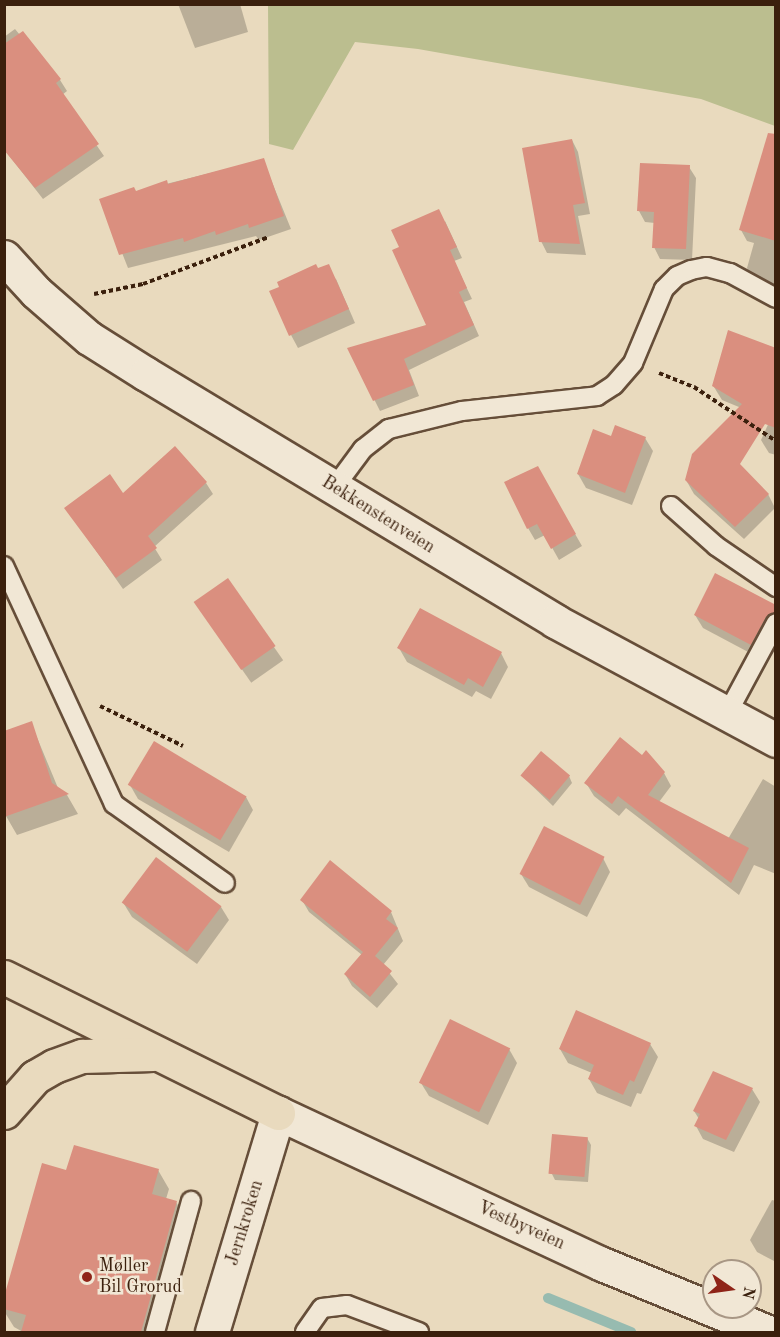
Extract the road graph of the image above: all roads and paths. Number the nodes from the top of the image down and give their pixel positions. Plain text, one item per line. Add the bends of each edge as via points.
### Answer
1 (269, 237) dead end
2 (4, 257) edge
3 (87, 292) dead end
4 (776, 298) edge
5 (633, 363) junction
6 (776, 441) edge
7 (334, 488) junction
8 (671, 506) dead end
9 (4, 566) edge
10 (776, 587) edge
11 (776, 623) edge
12 (64, 699) junction
13 (727, 714) junction
14 (776, 740) edge
15 (183, 746) dead end
16 (225, 883) dead end
17 (4, 977) edge
18 (155, 1054) junction
19 (4, 1112) edge
20 (278, 1113) junction
21 (191, 1201) dead end
22 (155, 1332) edge
23 (212, 1332) edge
24 (305, 1332) edge
25 (419, 1332) edge
26 (768, 1332) edge

1 - 3 path via 142,284 95,295
2 - 7 street, Bekkenstenveien via 36,292 89,338
4 - 5 lane via 730,273 707,267 677,276 664,289
5 - 6 path via 694,387
5 - 7 lane via 614,385 597,396 462,411 389,429 363,449
7 - 13 street, Bekkenstenveien via 555,621
8 - 10 lane via 716,546
9 - 12 lane
11 - 13 lane
12 - 15 path via 95,704
12 - 16 lane via 114,804
13 - 14 street, Bekkenstenveien
17 - 18 highway
18 - 19 highway via 82,1056 54,1066 35,1077
18 - 20 highway
20 - 23 street, Jernkroken
20 - 26 street, Vestbyveien via 602,1264
21 - 22 lane
24 - 25 lane via 322,1308 347,1305

